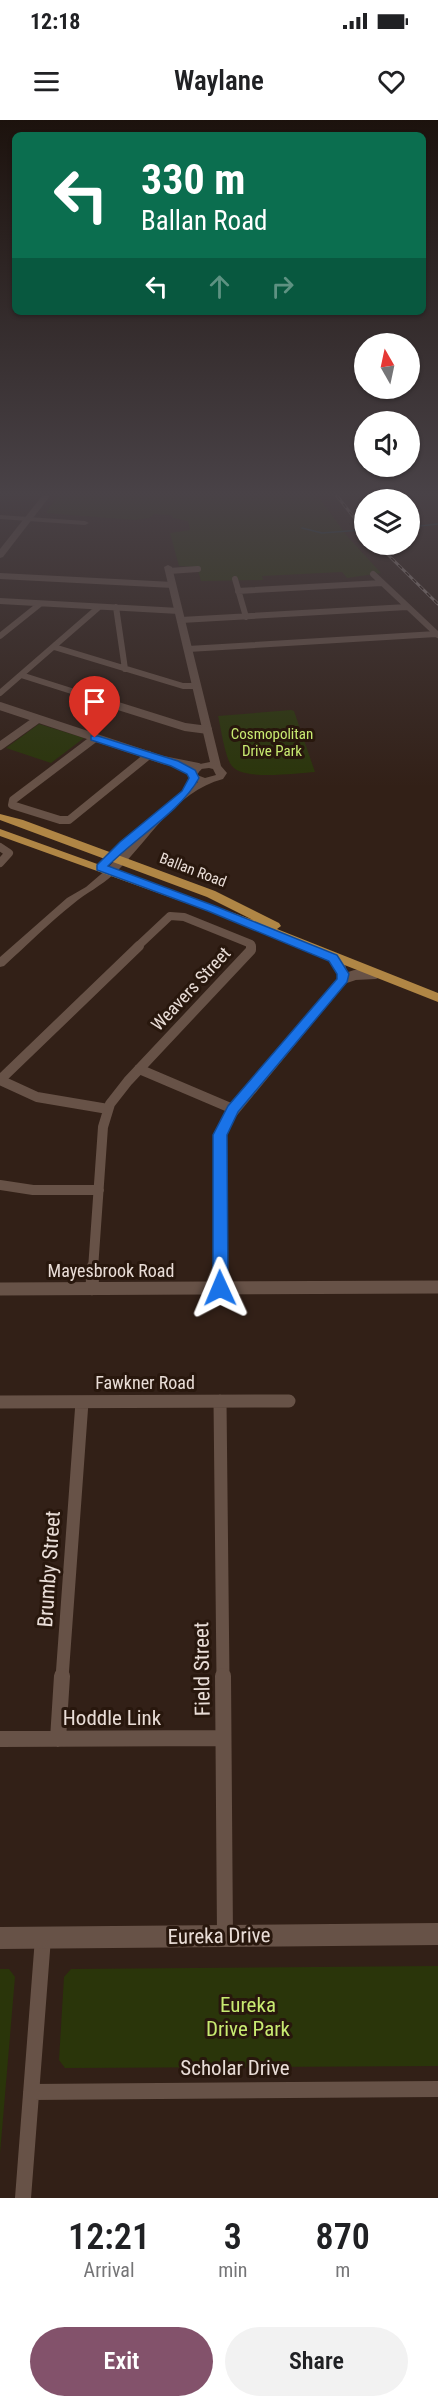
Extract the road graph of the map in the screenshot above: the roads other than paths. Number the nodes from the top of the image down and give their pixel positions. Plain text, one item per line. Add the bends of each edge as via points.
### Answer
1 (175, 593) edge
2 (239, 593) edge
3 (392, 593) edge
4 (0, 601) edge
5 (40, 604) junction
6 (99, 607) junction
7 (407, 607) junction
8 (116, 608) junction
9 (179, 611) junction
10 (246, 617) junction
11 (181, 620) junction
12 (437, 635) edge
13 (0, 636) edge
14 (54, 647) junction
15 (188, 649) junction
16 (125, 669) junction
17 (21, 675) junction
18 (196, 686) junction
19 (0, 693) edge
20 (0, 706) edge
21 (38, 719) junction
22 (208, 730) junction
23 (95, 738) junction
24 (0, 746) edge
25 (212, 754) junction
26 (149, 756) junction
27 (216, 767) junction
28 (197, 771) junction
29 (208, 782) junction
30 (186, 793) junction
31 (0, 817) edge
32 (156, 819) junction
33 (0, 832) edge
34 (0, 847) edge
35 (115, 858) junction
36 (0, 863) edge
37 (106, 869) junction
38 (333, 958) junction
39 (0, 963) edge
40 (375, 974) junction
41 (343, 979) junction
42 (438, 998) edge
43 (139, 1069) junction
44 (0, 1080) edge
45 (108, 1109) junction
46 (233, 1109) junction
47 (0, 1185) edge
48 (99, 1190) junction
49 (438, 1287) edge
50 (0, 1288) edge
51 (220, 1288) junction
52 (92, 1289) junction
53 (220, 1401) junction
54 (290, 1401) dead end
55 (0, 1402) edge
56 (82, 1402) junction
57 (223, 1738) junction
58 (0, 1739) edge
59 (58, 1739) junction
60 (438, 1934) edge
61 (225, 1936) junction
62 (0, 1938) edge
63 (43, 1938) junction
64 (438, 2089) edge
65 (32, 2092) junction
66 (23, 2198) edge

1 - 9 street
2 - 10 street
3 - 7 street
4 - 5 street
5 - 6 street
5 - 13 street
6 - 8 street
6 - 14 street
7 - 10 street
7 - 12 street
8 - 9 street
8 - 16 street
9 - 11 street
10 - 11 street
11 - 15 street
12 - 15 street
14 - 16 street
14 - 17 street
15 - 18 street
16 - 18 street via 183,686
17 - 19 street
17 - 22 street via 184,727
18 - 22 street
20 - 21 street
21 - 23 street
21 - 24 street
22 - 25 street
23 - 26 street
23 - 26 street via 13,800 12,805 69,820
25 - 27 street
25 - 28 street
26 - 28 street
27 - 28 street
27 - 29 street via 222,772 220,777
28 - 29 street
28 - 30 street
29 - 30 street
30 - 32 street
31 - 35 main road, Ballan Road
32 - 35 street via 139,840
32 - 35 street via 123,844
33 - 37 main road, Ballan Road
34 - 36 street via 9,853
35 - 37 street
35 - 38 main road, Ballan Road via 239,906
37 - 38 main road, Ballan Road
37 - 39 street via 90,889 71,900
38 - 40 main road, Ballan Road
38 - 41 street
40 - 41 street
40 - 42 main road, Ballan Road
41 - 46 street
43 - 44 street, Weavers Street via 251,950 251,944 183,917 170,916
43 - 45 street, Weavers Street
43 - 46 street
44 - 45 street via 37,1098
45 - 48 street, Weavers Street
46 - 51 street via 220,1135 219,1148
47 - 48 street via 33,1190
48 - 52 street, Weavers Street
49 - 51 street, Mayesbrook Road
50 - 52 street, Mayesbrook Road
51 - 52 street, Mayesbrook Road
53 - 54 street, Fawkner Road
53 - 56 street, Fawkner Road
53 - 57 street, Field Street
55 - 56 street, Fawkner Road
56 - 59 street, Brumby Street
57 - 59 street, Hoddle Link
57 - 61 street, Field Street
58 - 59 street, Hoddle Link
60 - 61 street, Eureka Drive
61 - 63 street, Eureka Drive
62 - 63 street, Eureka Drive
63 - 65 street
64 - 65 street, Scholar Drive
65 - 66 street

